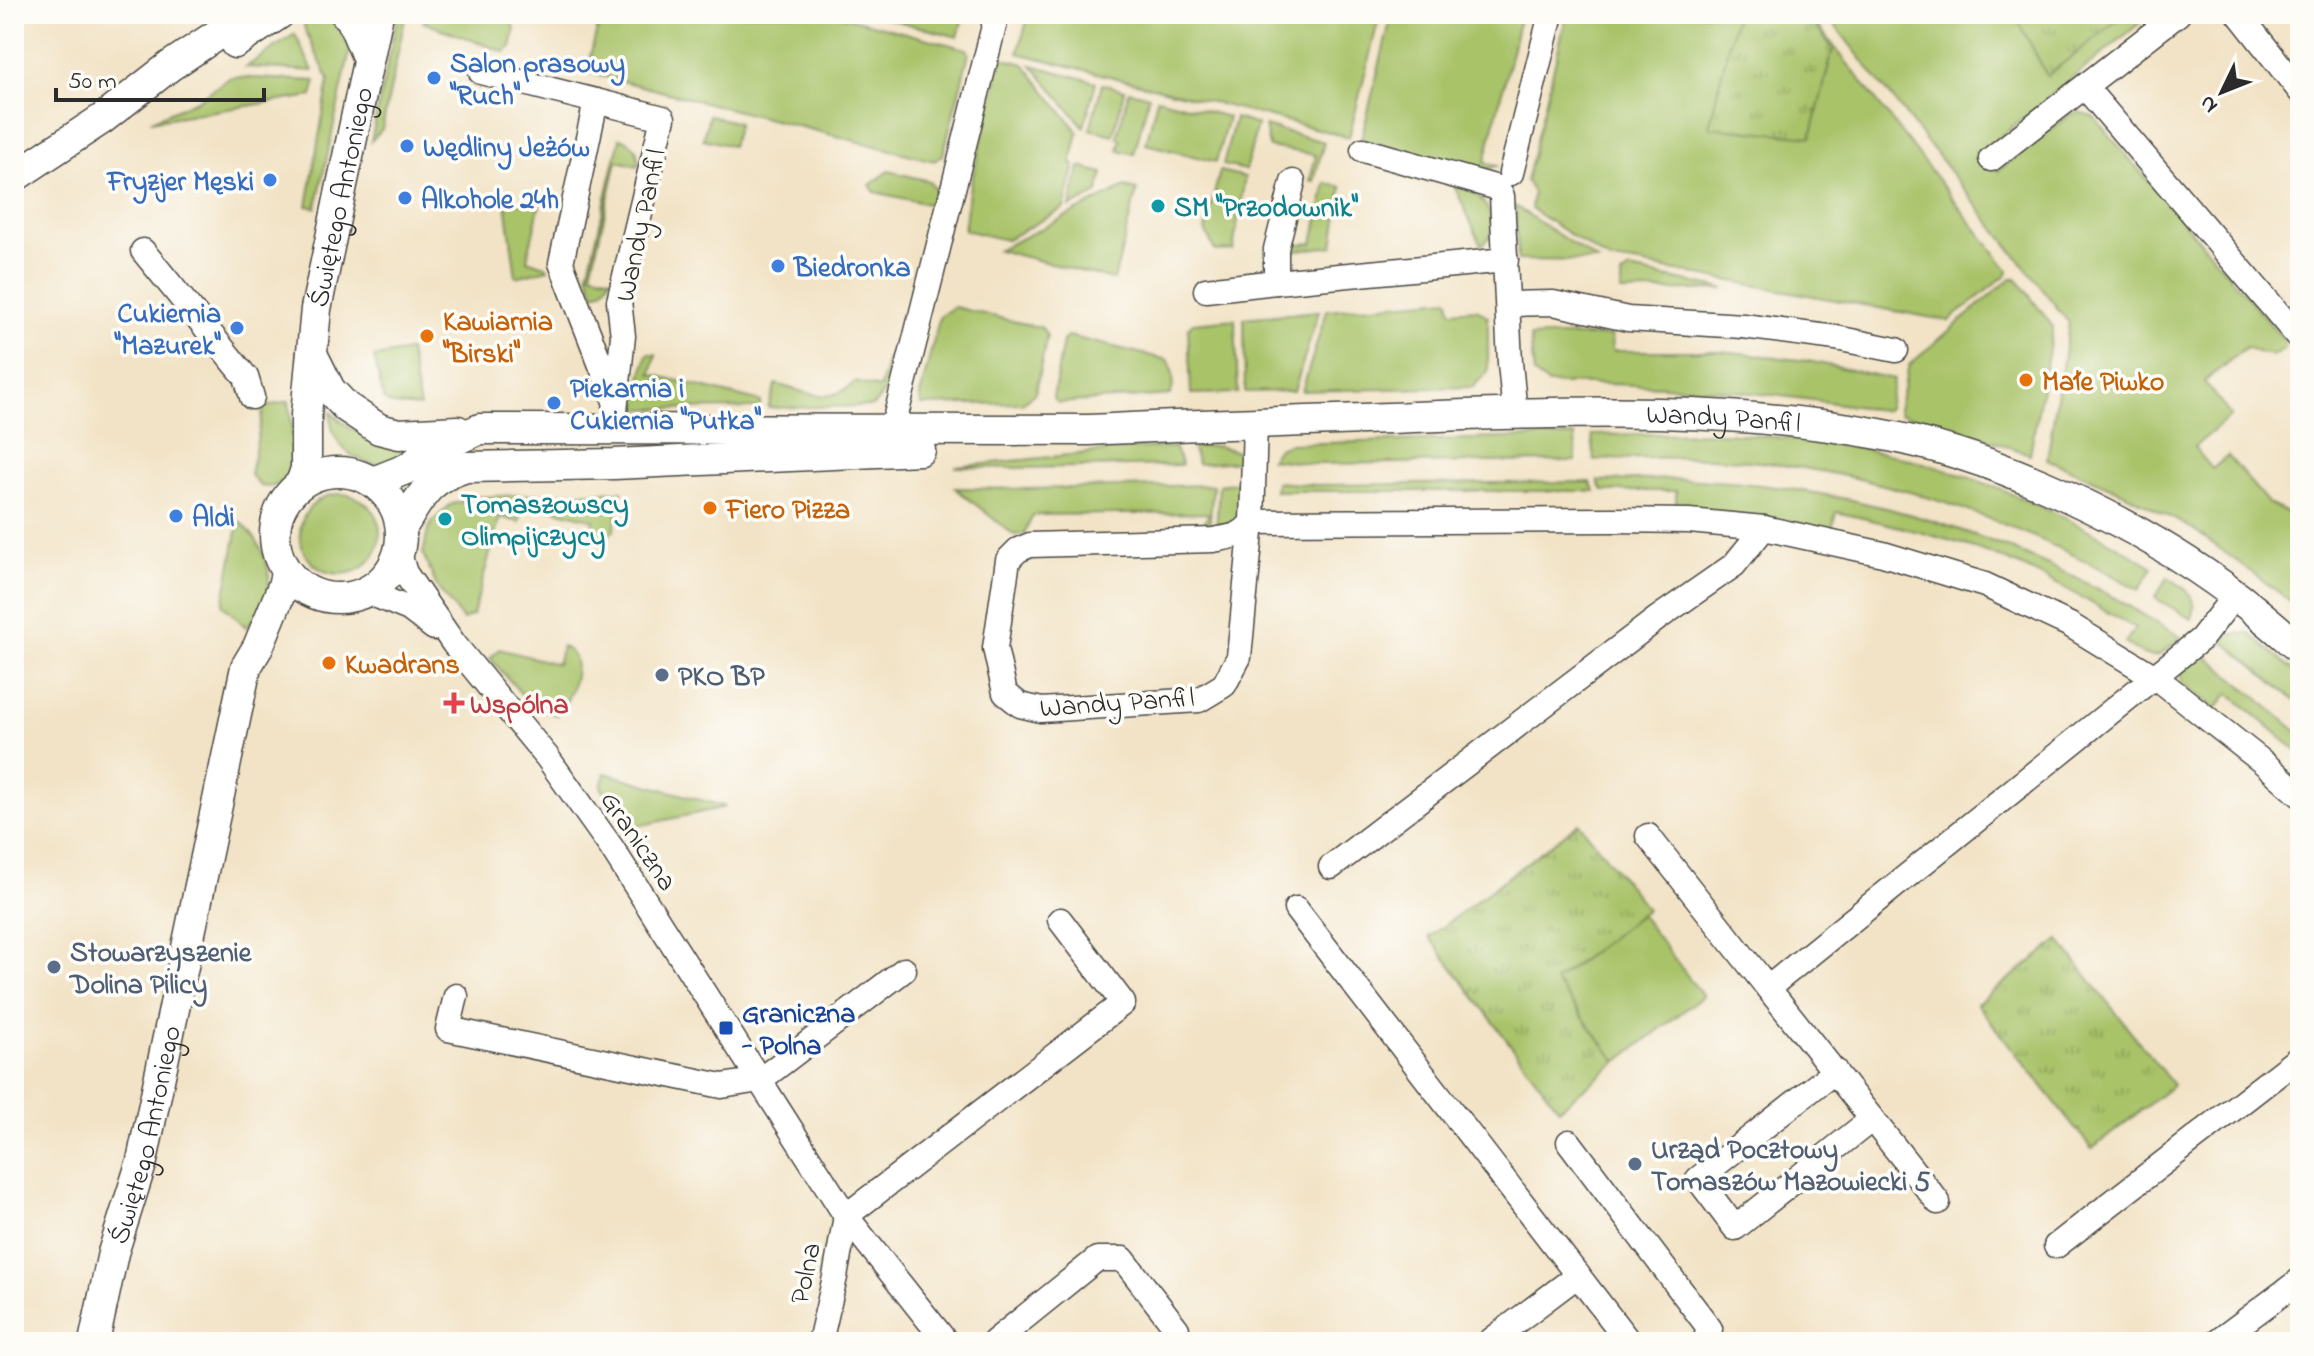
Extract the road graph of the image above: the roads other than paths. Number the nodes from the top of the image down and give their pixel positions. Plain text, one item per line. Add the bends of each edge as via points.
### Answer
1 (248, 14) edge
2 (279, 14) edge
3 (346, 14) edge
4 (378, 14) edge
5 (997, 14) edge
6 (1551, 14) edge
7 (2178, 14) edge
8 (2239, 14) edge
9 (368, 59) junction
10 (481, 72) dead end
11 (2085, 87) junction
12 (2300, 91) edge
13 (596, 101) junction
14 (102, 119) junction
15 (1363, 150) dead end
16 (1991, 159) dead end
17 (1511, 173) dead end
18 (14, 177) edge
19 (1293, 182) dead end
20 (143, 251) dead end
21 (1506, 260) junction
22 (1276, 282) junction
23 (1206, 290) dead end
24 (1509, 304) junction
25 (2300, 339) edge
26 (1896, 350) dead end
27 (311, 367) junction
28 (252, 397) dead end
29 (1515, 414) junction
30 (614, 416) junction
31 (1255, 423) junction
32 (480, 429) junction
33 (645, 429) junction
34 (890, 441) junction
35 (645, 462) junction
36 (614, 464) junction
37 (364, 477) junction
38 (301, 483) junction
39 (1252, 522) junction
40 (1764, 528) junction
41 (400, 540) junction
42 (286, 574) junction
43 (367, 592) junction
44 (2235, 595) junction
45 (329, 598) junction
46 (454, 644) junction
47 (258, 647) junction
48 (2300, 649) edge
49 (2155, 677) junction
50 (2300, 795) edge
51 (1648, 836) dead end
52 (1331, 867) dead end
53 (1296, 909) dead end
54 (1060, 920) dead end
55 (904, 970) dead end
56 (1768, 988) junction
57 (456, 996) dead end
58 (2300, 1057) edge
59 (1835, 1071) junction
60 (760, 1080) junction
61 (1872, 1119) junction
62 (1569, 1142) dead end
63 (1938, 1202) dead end
64 (846, 1216) junction
65 (2056, 1246) dead end
66 (1578, 1275) junction
67 (2300, 1280) edge
68 (94, 1342) edge
69 (820, 1342) edge
70 (946, 1342) edge
71 (994, 1342) edge
72 (1175, 1342) edge
73 (1489, 1342) edge
74 (1629, 1342) edge
75 (1704, 1342) edge
76 (2217, 1342) edge

1 - 14 street
2 - 14 street via 195,71
3 - 9 street
4 - 9 street, Świętego Antoniego
5 - 34 street
6 - 17 street
7 - 11 street
8 - 12 street
9 - 27 street, Świętego Antoniego via 316,309
10 - 13 street, Wandy Panfil
11 - 16 street
11 - 25 street
13 - 30 street, Wandy Panfil via 561,263
13 - 30 street, Wandy Panfil via 663,118 619,301 623,336
14 - 18 street
15 - 21 street via 1498,188
19 - 22 street via 1276,249
20 - 28 street via 246,377
21 - 22 street
21 - 24 street
22 - 23 street
24 - 26 street via 1553,303 1628,319 1743,326
24 - 29 street
27 - 32 street via 346,407 379,429 399,434
27 - 37 street, Świętego Antoniego via 324,438
27 - 38 street, Świętego Antoniego
29 - 31 street, Wandy Panfil
29 - 44 street, Wandy Panfil via 1695,413 1882,434 2033,480 2102,513
30 - 32 street, Wandy Panfil
30 - 33 street, Wandy Panfil
30 - 36 street, Wandy Panfil
31 - 34 street, Wandy Panfil
31 - 39 street
32 - 37 street, Wandy Panfil via 406,469
33 - 34 street, Wandy Panfil
33 - 35 street
34 - 35 street, Wandy Panfil
35 - 36 street, Wandy Panfil
36 - 41 street, Wandy Panfil via 466,467 447,473 425,490
37 - 38 street via 326,472
37 - 41 street via 392,502
38 - 42 street via 285,501 276,526
39 - 39 street, Wandy Panfil via 1239,657 1224,685 1199,700 1041,710 1020,705 1005,693 995,648 1008,560 1018,550 1030,545 1213,540 1237,536
39 - 40 street via 1613,520
40 - 49 street via 1883,554 1985,585 2070,625
40 - 52 street via 1734,565
41 - 43 street via 388,574
41 - 46 street, Graniczna via 405,573
42 - 45 street via 314,595
42 - 47 street, Świętego Antoniego
43 - 45 street via 342,600
43 - 46 street, Graniczna via 409,609
44 - 48 street, Wandy Panfil
44 - 49 street via 2201,639
45 - 47 street, Świętego Antoniego via 310,604
46 - 60 street, Graniczna via 593,821
47 - 68 street, Świętego Antoniego via 246,667 236,707 142,1161 113,1253
49 - 50 street
49 - 56 street
51 - 56 street
53 - 66 street
54 - 64 street via 1123,1003
55 - 60 street
56 - 59 street
57 - 60 street via 448,1029 722,1086
58 - 65 street
59 - 61 street
59 - 61 street via 1698,1179 1735,1228
60 - 64 street, Graniczna
61 - 63 street
62 - 75 street via 1710,1329
64 - 69 street, Polna
64 - 70 street, Graniczna
66 - 73 street
66 - 74 street
67 - 76 street
71 - 72 street via 1097,1259 1123,1259 1177,1329

